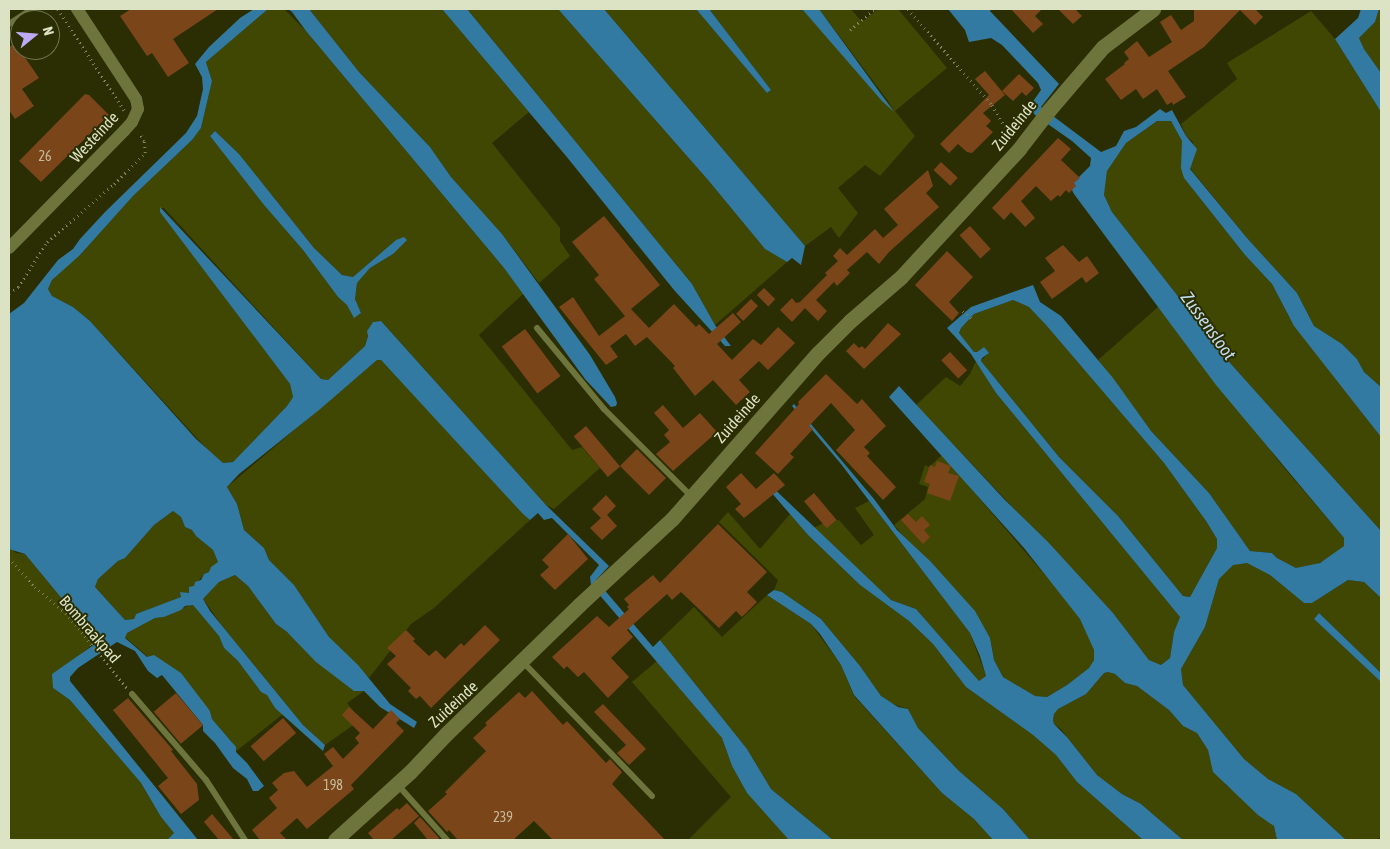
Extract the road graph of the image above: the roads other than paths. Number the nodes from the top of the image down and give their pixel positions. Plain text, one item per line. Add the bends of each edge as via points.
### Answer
1 (32, 9) edge
2 (77, 9) edge
3 (1153, 9) edge
4 (9, 24) edge
5 (9, 248) edge
6 (537, 328) dead end
7 (693, 498) junction
8 (523, 662) junction
9 (132, 694) road end
10 (397, 784) junction
11 (652, 796) dead end
12 (245, 840) edge
13 (335, 840) edge
14 (446, 840) edge

1 - 4 lane
2 - 5 street, Westeinde via 136,99 138,109 132,122
3 - 7 street, Zuideinde via 1103,47 1019,149 900,277 818,353
6 - 7 lane via 604,408
7 - 8 street, Zuideinde
8 - 10 street, Zuideinde
8 - 11 lane
9 - 12 lane via 206,780
10 - 13 street, Zuideinde
10 - 14 lane

